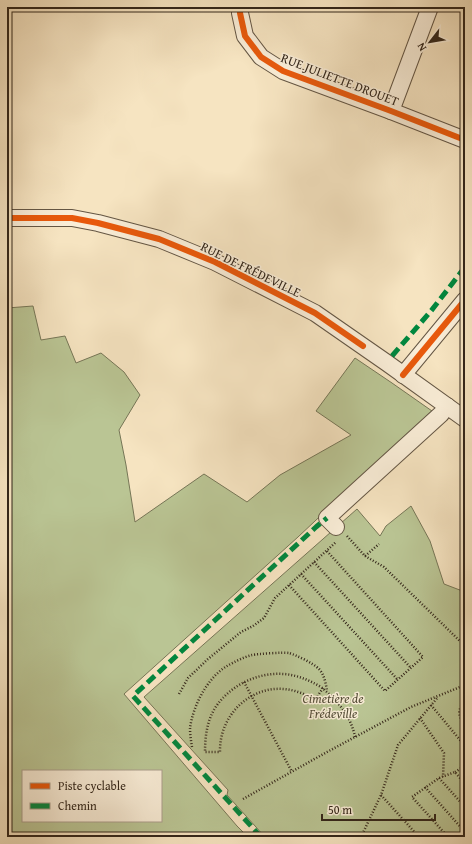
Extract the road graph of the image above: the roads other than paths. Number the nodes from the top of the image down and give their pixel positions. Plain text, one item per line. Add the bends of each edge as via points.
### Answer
1 (240, 7) edge
2 (430, 7) edge
3 (391, 111) junction
4 (465, 140) edge
5 (7, 218) edge
6 (465, 300) edge
7 (404, 375) junction
8 (447, 406) junction
9 (465, 419) edge
10 (340, 530) road end

1 - 3 street, RUE JULIETTE DROUET via 245,36 261,58 283,71
2 - 3 street
3 - 4 street, RUE JULIETTE DROUET
5 - 7 street, RUE DE FRÉDEVILLE via 72,218 159,239 215,262 315,313
6 - 7 street
7 - 8 street, RUE DE FRÉDEVILLE
8 - 9 street, RUE DE FRÉDEVILLE
8 - 10 street via 328,518

